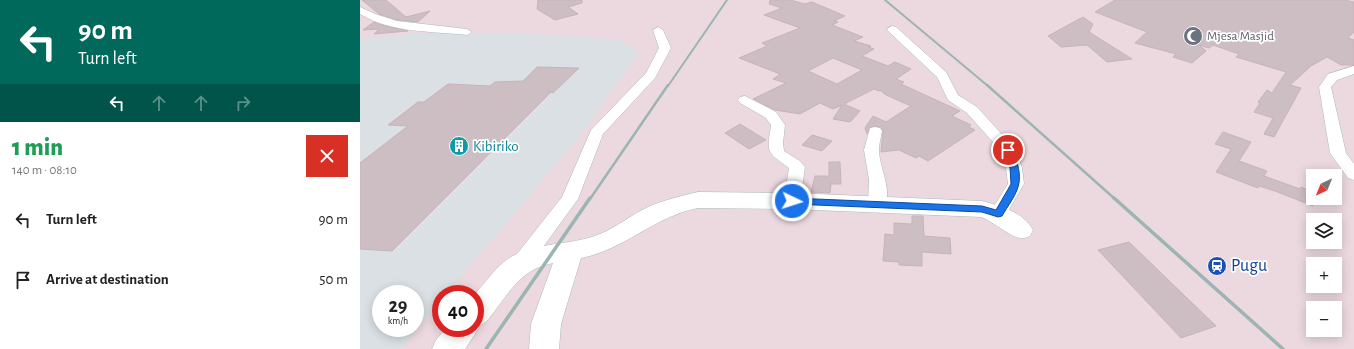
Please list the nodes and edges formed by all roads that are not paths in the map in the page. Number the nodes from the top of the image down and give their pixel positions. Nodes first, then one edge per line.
1 (360, 10) edge
2 (892, 29) dead end
3 (658, 30) dead end
4 (467, 32) dead end
5 (1354, 70) edge
6 (745, 100) dead end
7 (875, 131) dead end
8 (1354, 175) edge
9 (792, 201) junction
10 (877, 205) junction
11 (998, 214) junction
12 (1021, 230) dead end
13 (571, 250) junction
14 (520, 264) junction
15 (484, 304) edge
16 (457, 337) edge
17 (447, 349) edge
18 (544, 349) edge

1 - 4 street
2 - 11 street
3 - 14 street
5 - 8 street
6 - 9 street
7 - 10 street
9 - 10 street
9 - 13 street
10 - 11 street
11 - 12 street
13 - 14 street
13 - 18 street
14 - 15 street
16 - 17 street

